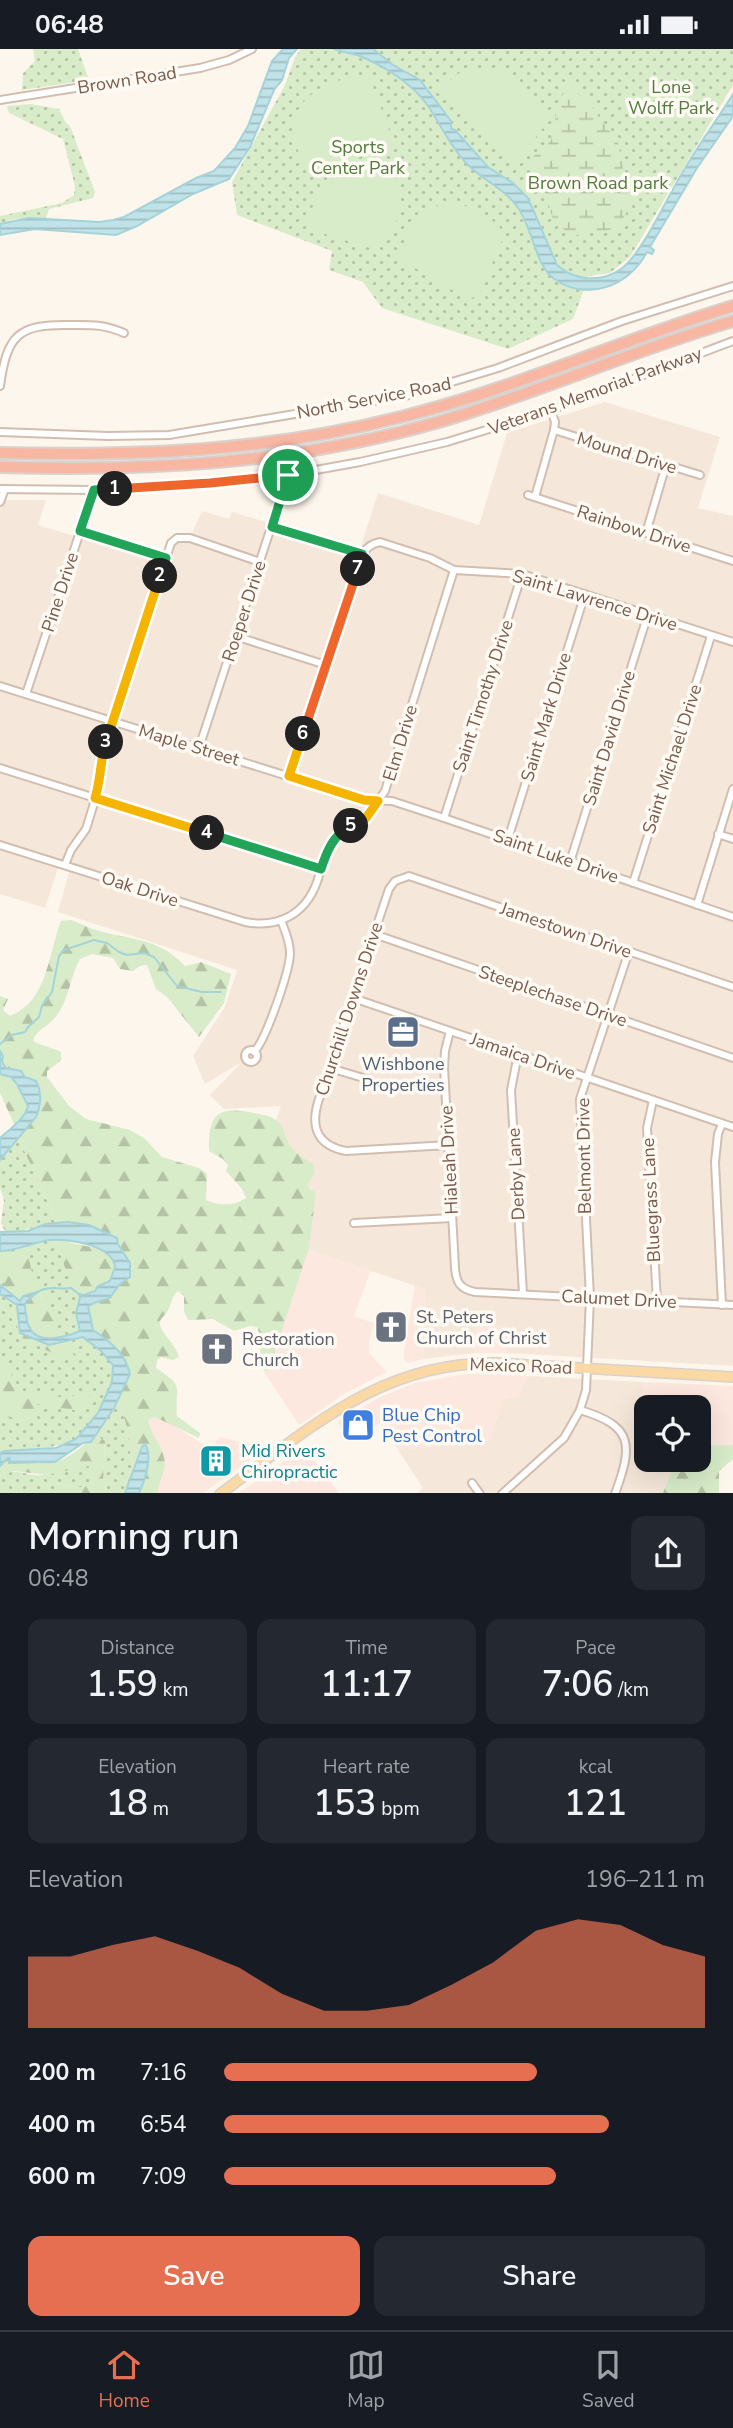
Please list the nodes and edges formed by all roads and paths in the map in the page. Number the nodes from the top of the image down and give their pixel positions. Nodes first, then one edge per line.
1 (252, 49) edge
2 (0, 100) edge
3 (733, 286) edge
4 (733, 306) edge
5 (733, 321) edge
6 (124, 333) dead end
7 (733, 341) edge
8 (0, 386) edge
9 (551, 410) junction
10 (554, 430) junction
11 (0, 432) edge
12 (0, 453) edge
13 (666, 465) junction
14 (0, 467) edge
15 (288, 475) junction
16 (700, 475) dead end
17 (2, 489) edge
18 (94, 490) junction
19 (0, 502) edge
20 (272, 527) junction
21 (80, 531) junction
22 (646, 533) junction
23 (362, 554) junction
24 (166, 558) junction
25 (733, 561) edge
26 (260, 562) junction
27 (454, 570) junction
28 (522, 574) junction
29 (585, 594) junction
30 (648, 614) junction
31 (235, 636) junction
32 (712, 636) junction
33 (733, 642) edge
34 (326, 665) junction
35 (0, 686) edge
36 (26, 694) junction
37 (112, 721) junction
38 (199, 748) junction
39 (0, 768) edge
40 (289, 776) junction
41 (733, 789) edge
42 (95, 798) junction
43 (378, 801) junction
44 (444, 818) junction
45 (718, 834) junction
46 (508, 839) junction
47 (733, 839) edge
48 (0, 845) edge
49 (570, 862) junction
50 (65, 865) junction
51 (321, 869) junction
52 (399, 878) joint
53 (633, 883) junction
54 (696, 905) junction
55 (733, 917) edge
56 (281, 920) junction
57 (374, 934) junction
58 (629, 951) junction
59 (733, 987) edge
60 (353, 998) junction
61 (607, 1015) junction
62 (450, 1031) junction
63 (254, 1052) dead end
64 (518, 1054) junction
65 (733, 1058) edge
66 (330, 1068) junction
67 (586, 1077) junction
68 (370, 1080) dead end
69 (653, 1100) junction
70 (722, 1124) junction
71 (733, 1128) edge
72 (449, 1145) junction
73 (452, 1218) junction
74 (354, 1223) dead end
75 (463, 1288) joint
76 (523, 1294) junction
77 (590, 1298) junction
78 (657, 1301) junction
79 (722, 1305) junction
80 (733, 1305) edge
81 (587, 1367) junction
82 (733, 1377) edge
83 (580, 1410) junction
84 (472, 1483) dead end
85 (220, 1493) edge
86 (480, 1493) edge
87 (502, 1493) edge
88 (615, 1493) edge

1 - 2 street, Brown Road
3 - 11 street, North Service Road
4 - 12 highway
5 - 14 highway
6 - 8 street
7 - 9 street, Veterans Memorial Parkway
9 - 10 street
9 - 15 street, Veterans Memorial Parkway
10 - 13 street, Mound Drive
10 - 22 street, Rainbow Drive
13 - 16 street, Mound Drive
13 - 22 street
15 - 18 street, Veterans Memorial Parkway
15 - 20 street, Roeper Drive
17 - 18 street, Veterans Memorial Parkway
17 - 19 street
18 - 21 street, Pine Drive
20 - 23 street
20 - 26 street, Roeper Drive
21 - 24 street
21 - 36 street, Pine Drive
22 - 25 street, Rainbow Drive
23 - 27 street
23 - 34 street
24 - 26 street
24 - 37 street
26 - 31 street, Roeper Drive
27 - 28 street, Saint Lawrence Drive
27 - 43 street, Elm Drive
28 - 29 street, Saint Lawrence Drive
28 - 44 street, Saint Timothy Drive
29 - 30 street, Saint Lawrence Drive
29 - 46 street, Saint Mark Drive
30 - 32 street, Saint Lawrence Drive
30 - 49 street, Saint David Drive
31 - 34 street
31 - 38 street, Roeper Drive
32 - 33 street, Saint Lawrence Drive
32 - 53 street, Saint Michael Drive
34 - 40 street
35 - 36 street, Maple Street
36 - 37 street, Maple Street
37 - 38 street, Maple Street
37 - 42 street
38 - 40 street, Maple Street
39 - 42 street
40 - 43 street, Maple Street
41 - 45 street
42 - 50 street
42 - 51 street
43 - 44 street, Saint Luke Drive
43 - 51 street, Elm Drive
44 - 46 street, Saint Luke Drive
45 - 47 street
45 - 54 street
46 - 49 street, Saint Luke Drive
48 - 50 street, Oak Drive
49 - 53 street, Saint Luke Drive
50 - 56 street, Oak Drive
51 - 56 street, Elm Drive
52 - 57 street, Churchill Downs Drive
52 - 58 street, Jamestown Drive
53 - 54 street, Saint Luke Drive
54 - 55 street, Saint Luke Drive
56 - 63 street
57 - 60 street, Churchill Downs Drive
57 - 61 street, Steeplechase Drive
58 - 59 street, Jamestown Drive
58 - 61 street, Belmont Drive
60 - 62 street, Jamaica Drive
60 - 66 street, Churchill Downs Drive
61 - 65 street, Steeplechase Drive
61 - 67 street, Belmont Drive
62 - 64 street, Jamaica Drive
62 - 72 street, Hialeah Drive
64 - 67 street, Jamaica Drive
64 - 76 street, Derby Lane
66 - 68 street
66 - 72 street, Churchill Downs Drive
67 - 69 street, Jamaica Drive
67 - 77 street, Belmont Drive
69 - 70 street, Jamaica Drive
69 - 78 street, Bluegrass Lane
70 - 71 street, Jamaica Drive
70 - 79 street
72 - 73 street, Hialeah Drive
73 - 74 street
73 - 75 street, Hialeah Drive
75 - 76 street, Calumet Drive
76 - 77 street, Calumet Drive
77 - 78 street, Calumet Drive
77 - 81 street, Belmont Drive
78 - 79 street, Calumet Drive
79 - 80 street, Calumet Drive
81 - 82 main road, Mexico Road
81 - 83 street, Belmont Drive
81 - 85 main road, Mexico Road
83 - 87 street
83 - 88 street
84 - 86 street

